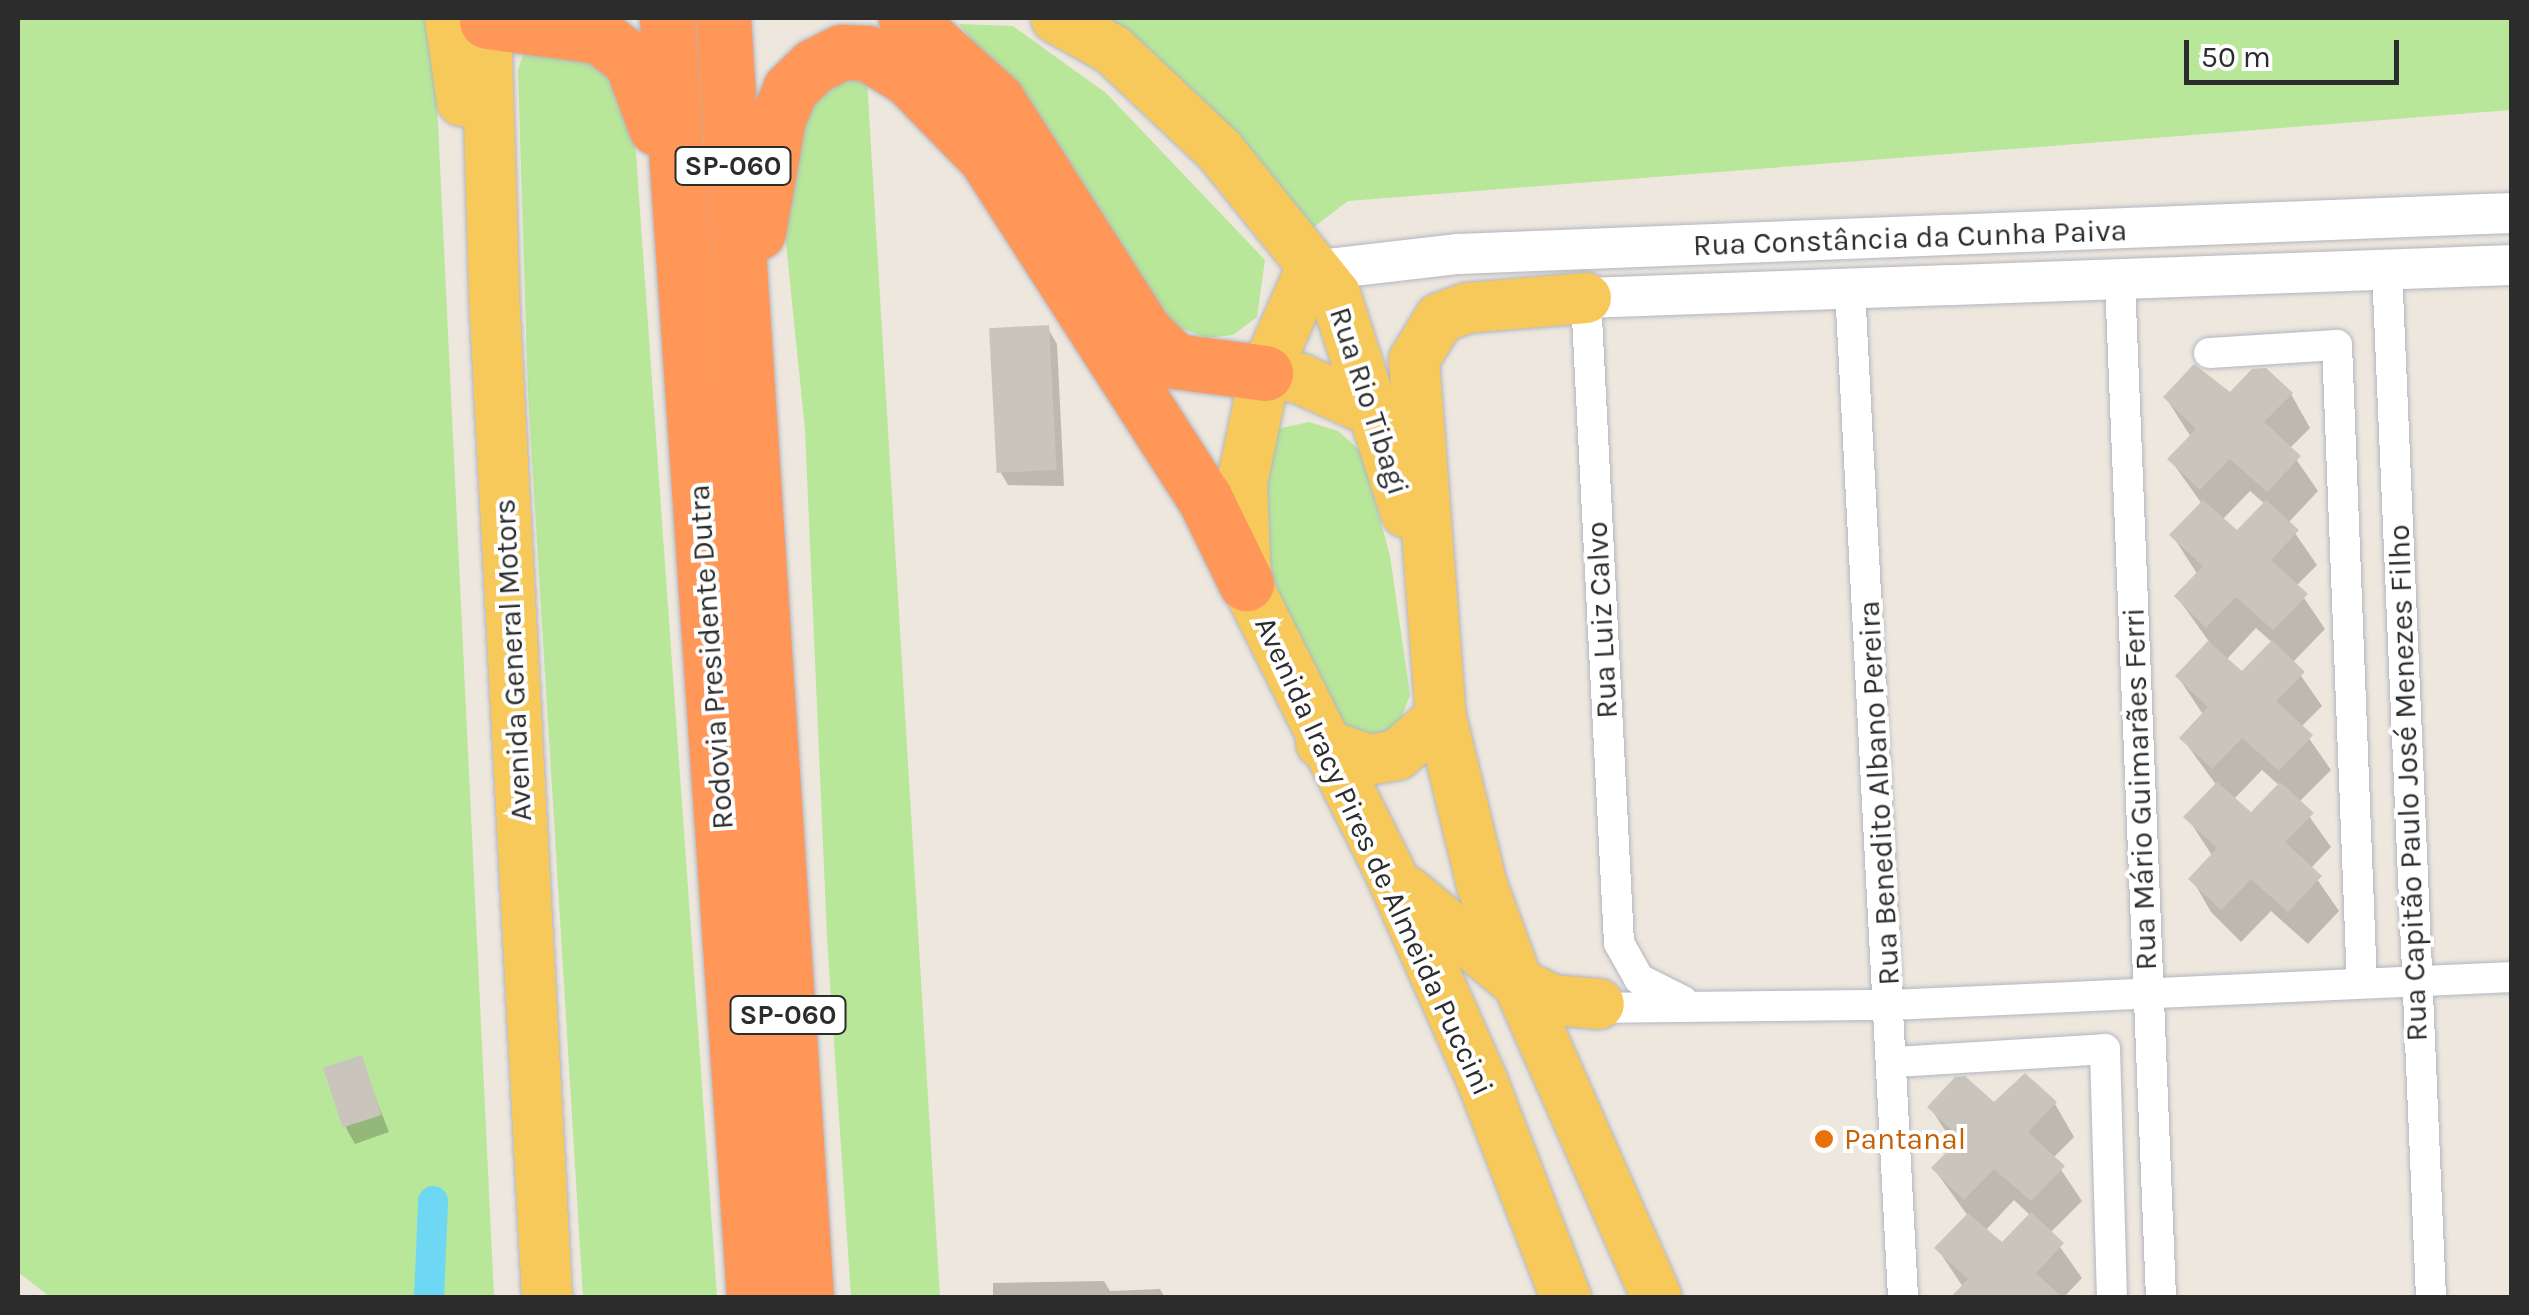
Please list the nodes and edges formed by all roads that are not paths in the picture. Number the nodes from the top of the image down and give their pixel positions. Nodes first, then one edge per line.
1 (476, 18) edge
2 (667, 18) edge
3 (723, 18) edge
4 (906, 18) edge
5 (1056, 18) edge
6 (2512, 213) edge
7 (676, 226) junction
8 (2512, 265) edge
9 (2387, 269) junction
10 (1310, 271) junction
11 (2120, 281) junction
12 (1850, 290) junction
13 (1586, 298) junction
14 (743, 314) junction
15 (2209, 353) dead end
16 (1264, 374) junction
17 (1376, 413) junction
18 (1246, 584) junction
19 (1436, 655) junction
20 (1440, 718) junction
21 (1321, 743) junction
22 (1388, 868) junction
23 (2512, 977) edge
24 (2416, 982) junction
25 (1518, 984) junction
26 (2362, 984) junction
27 (2148, 994) junction
28 (1599, 1004) joint
29 (1891, 1005) junction
30 (1694, 1007) junction
31 (1894, 1062) junction
32 (1482, 1080) junction
33 (547, 1298) edge
34 (754, 1298) edge
35 (806, 1298) edge
36 (1566, 1298) edge
37 (1657, 1298) edge
38 (1903, 1298) edge
39 (2112, 1298) edge
40 (2161, 1298) edge
41 (2431, 1298) edge

1 - 7 highway
1 - 33 main road, Avenida General Motors
2 - 7 highway, Rodovia Presidente Dutra / SP-060
3 - 14 highway, Rodovia Presidente Dutra / SP-060
4 - 16 highway
5 - 10 main road, Rua Rio Tibagi
6 - 10 street, Rua Constância da Cunha Paiva
7 - 34 highway, Rodovia Presidente Dutra / SP-060
8 - 9 street, Rua Constância da Cunha Paiva
9 - 11 street, Rua Constância da Cunha Paiva
9 - 24 street, Rua Capitão Paulo José Menezes Filho
10 - 16 main road
10 - 17 main road, Rua Rio Tibagi
11 - 12 street, Rua Constância da Cunha Paiva
11 - 27 street, Rua Mário Guimarães Ferri
12 - 13 street, Rua Constância da Cunha Paiva
12 - 29 street, Rua Benedito Albano Pereira
13 - 19 main road
13 - 30 street, Rua Luiz Calvo
14 - 18 highway
14 - 35 highway, Rodovia Presidente Dutra / SP-060
15 - 26 street
16 - 17 main road
16 - 18 main road
17 - 19 main road, Rua Rio Tibagi
18 - 21 main road, Avenida Iracy Pires de Almeida Puccini
19 - 20 main road
20 - 21 main road
20 - 25 main road
21 - 22 main road, Avenida Iracy Pires de Almeida Puccini
22 - 25 main road
22 - 32 main road, Avenida Iracy Pires de Almeida Puccini
23 - 24 street
24 - 26 street
24 - 41 street, Rua Capitão Paulo José Menezes Filho
25 - 28 main road
25 - 32 main road
25 - 37 main road
26 - 27 street
27 - 29 street
27 - 40 street, Rua Mário Guimarães Ferri
28 - 30 street
29 - 30 street
29 - 31 street, Rua Benedito Albano Pereira
31 - 38 street, Rua Benedito Albano Pereira
31 - 39 street
32 - 36 main road, Avenida Iracy Pires de Almeida Puccini

